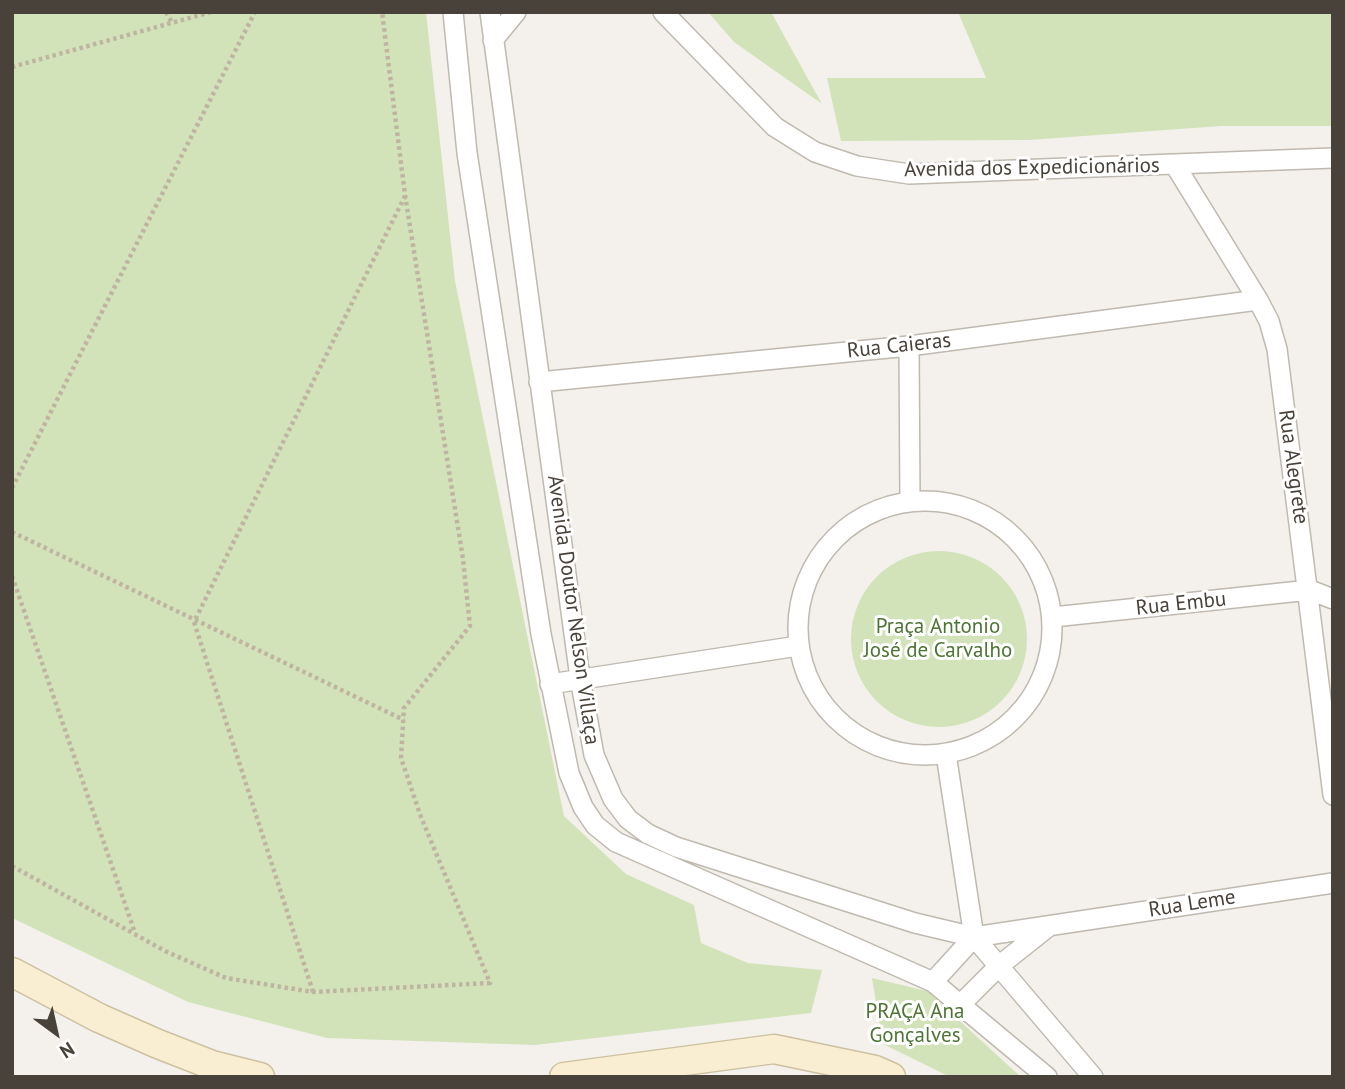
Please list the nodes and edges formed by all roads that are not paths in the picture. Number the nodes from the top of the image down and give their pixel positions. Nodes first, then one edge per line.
1 (453, 12) edge
2 (490, 12) edge
3 (516, 12) edge
4 (663, 12) edge
5 (494, 40) junction
6 (1333, 158) edge
7 (1175, 165) junction
8 (1258, 300) junction
9 (909, 346) junction
10 (539, 382) junction
11 (911, 501) junction
12 (1310, 590) junction
13 (1333, 599) edge
14 (1053, 617) junction
15 (798, 646) junction
16 (580, 678) junction
17 (550, 684) junction
18 (946, 754) junction
19 (1333, 795) edge
20 (1333, 883) edge
21 (1052, 925) junction
22 (974, 937) junction
23 (1000, 965) junction
24 (12, 972) edge
25 (933, 982) junction
26 (962, 1003) junction
27 (672, 1069) edge
28 (260, 1077) edge
29 (564, 1077) edge
30 (891, 1077) edge
31 (1046, 1077) edge
32 (1093, 1077) edge

1 - 17 street, Avenida Doutor Nelson Villaça
2 - 5 street, Avenida Doutor Nelson Villaça
3 - 5 street
4 - 7 street, Avenida dos Expedicionários
5 - 10 street, Avenida Doutor Nelson Villaça
6 - 7 street, Avenida dos Expedicionários
7 - 8 street, Rua Alegrete
8 - 9 street, Rua Caieras
8 - 12 street, Rua Alegrete
9 - 10 street, Rua Caieras
9 - 11 street
10 - 16 street, Avenida Doutor Nelson Villaça
11 - 14 street
11 - 15 street
12 - 13 street
12 - 14 street, Rua Embu
12 - 19 street, Rua Alegrete
14 - 18 street
15 - 16 street
15 - 18 street
16 - 17 street
16 - 22 street, Avenida Doutor Nelson Villaça
17 - 25 street, Avenida Doutor Nelson Villaça
18 - 22 street
20 - 21 street, Rua Leme
21 - 22 street, Rua Leme
21 - 23 street, Rua Leme
22 - 23 street
22 - 25 street
23 - 26 street, Rua Leme
23 - 32 street
24 - 28 street
25 - 26 street, Avenida Doutor Nelson Villaça
26 - 31 street, Avenida Doutor Nelson Villaça
27 - 29 street
27 - 30 street

